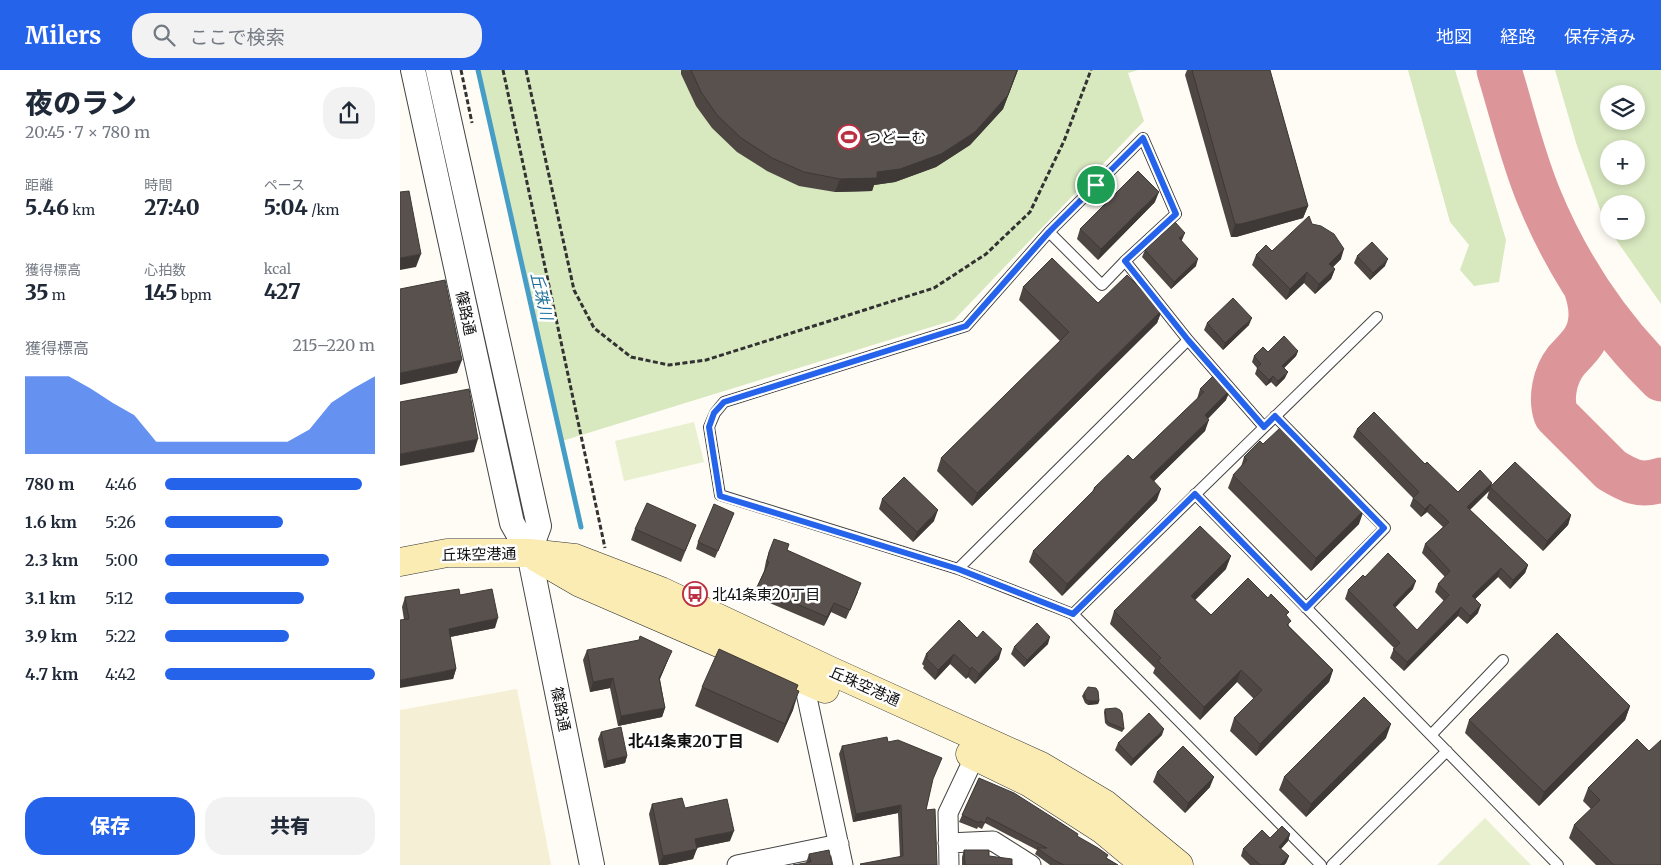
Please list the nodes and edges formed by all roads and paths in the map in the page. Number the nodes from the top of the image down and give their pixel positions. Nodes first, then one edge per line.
1 (413, 70) edge
2 (438, 70) edge
3 (503, 70) edge
4 (526, 70) edge
5 (1091, 70) edge
6 (1049, 232) junction
7 (1125, 261) junction
8 (1377, 317) dead end
9 (1188, 340) junction
10 (1275, 416) junction
11 (1264, 427) junction
12 (1195, 494) junction
13 (606, 548) dead end
14 (529, 553) junction
15 (400, 562) edge
16 (958, 569) junction
17 (1306, 608) junction
18 (1073, 614) junction
19 (1503, 660) dead end
20 (808, 671) junction
21 (1431, 735) junction
22 (1447, 751) junction
23 (975, 756) junction
24 (948, 843) junction
25 (839, 844) junction
26 (592, 865) edge
27 (737, 865) edge
28 (842, 865) edge
29 (949, 865) edge
30 (1031, 865) edge
31 (1145, 865) edge
32 (1179, 865) edge
33 (1320, 865) edge
34 (1332, 865) edge
35 (1558, 865) edge

1 - 14 street, 篠路通
2 - 14 street, 篠路通
3 - 13 path
4 - 5 path
6 - 7 lane
6 - 7 lane
6 - 16 lane
7 - 9 lane
8 - 10 lane
9 - 11 lane
9 - 16 lane
10 - 11 lane
10 - 17 lane
11 - 12 lane
12 - 17 lane
12 - 18 lane
14 - 15 main road, 丘珠空港通
14 - 20 main road, 丘珠空港通
14 - 26 street, 篠路通
16 - 18 lane
17 - 21 lane
18 - 33 lane
19 - 21 lane
20 - 23 main road, 丘珠空港通
20 - 25 street
20 - 32 main road, 丘珠空港通
21 - 22 lane
22 - 34 lane
22 - 35 lane
23 - 24 street
23 - 31 main road, 丘珠空港通
24 - 29 street
24 - 30 street
25 - 27 street
25 - 28 street

